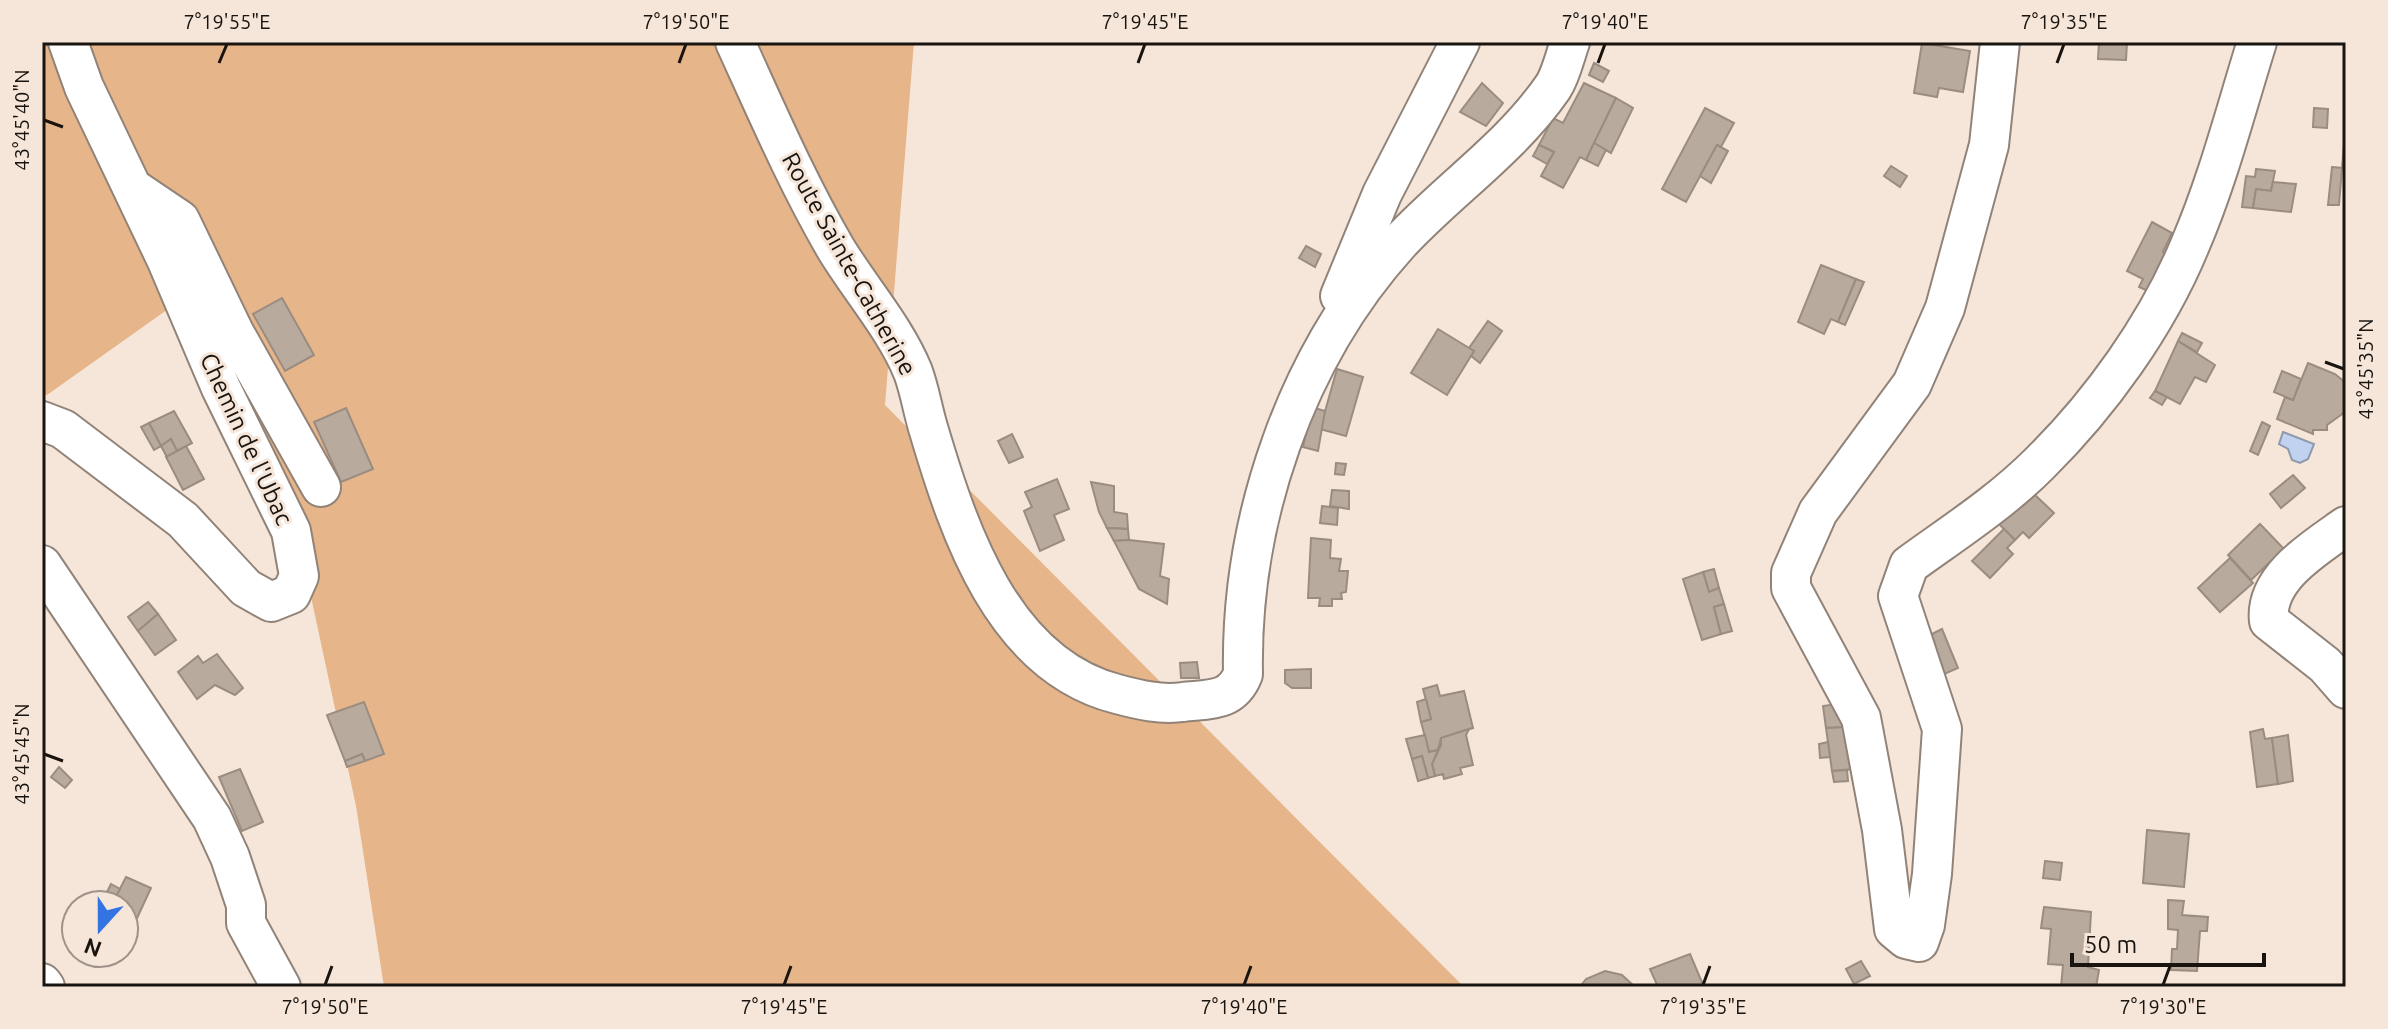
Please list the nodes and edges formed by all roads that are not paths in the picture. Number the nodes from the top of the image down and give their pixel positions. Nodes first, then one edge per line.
1 (68, 42) edge
2 (735, 42) edge
3 (1460, 42) edge
4 (1570, 42) edge
5 (2000, 42) edge
6 (2257, 42) edge
7 (132, 188) junction
8 (1350, 306) junction
9 (42, 421) edge
10 (321, 487) dead end
11 (2346, 526) edge
12 (42, 565) edge
13 (2346, 689) edge
14 (281, 987) edge

1 - 7 street, Chemin de l'Ubac
2 - 8 street, Route Sainte-Catherine
3 - 8 street
4 - 8 street, Route Sainte-Catherine
5 - 6 street
7 - 9 street, Chemin de l'Ubac
7 - 10 street
11 - 13 street
12 - 14 street

